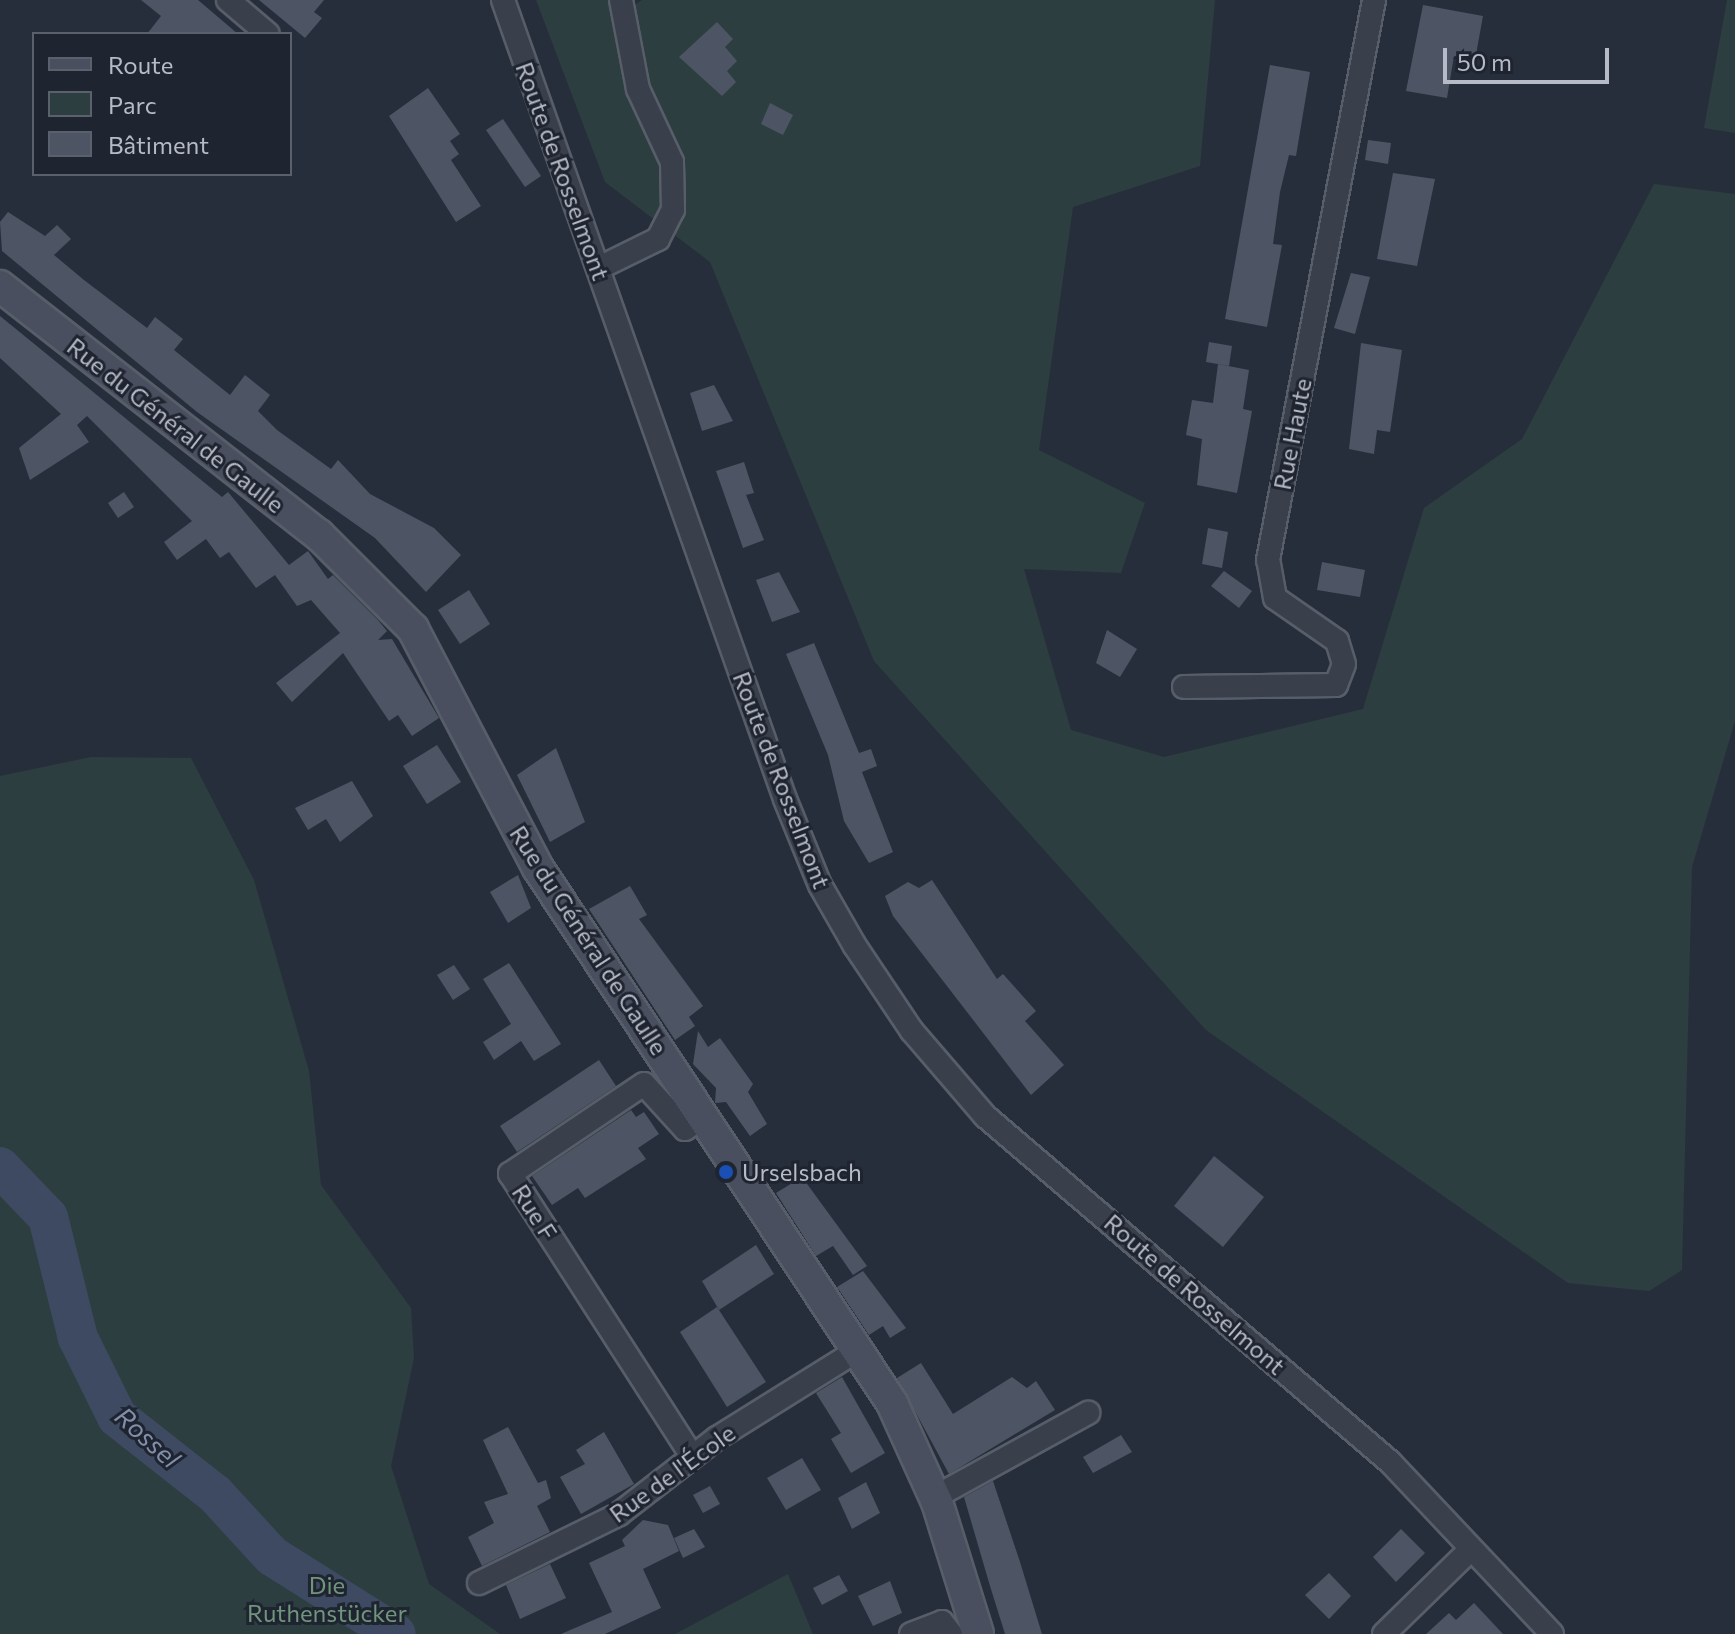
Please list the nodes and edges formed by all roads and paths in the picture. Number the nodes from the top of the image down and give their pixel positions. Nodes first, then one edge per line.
1 (228, 0) edge
2 (503, 0) edge
3 (621, 0) edge
4 (1374, 0) edge
5 (266, 32) edge
6 (599, 268) junction
7 (0, 286) edge
8 (1184, 687) dead end
9 (704, 1116) junction
10 (858, 1350) junction
11 (1088, 1413) dead end
12 (692, 1456) junction
13 (935, 1497) junction
14 (1470, 1550) junction
15 (479, 1583) dead end
16 (911, 1634) edge
17 (951, 1634) edge
18 (978, 1634) edge
19 (1384, 1634) edge
20 (1552, 1634) edge

1 - 5 street
2 - 6 street, Route de Rosselmont
3 - 6 street
4 - 8 street, Rue Haute
6 - 14 street, Route de Rosselmont
7 - 9 main road, Rue du Général de Gaulle
9 - 10 main road, Rue du Général de Gaulle
9 - 12 street, Rue F
10 - 12 street, Rue de l'École
10 - 13 main road, Rue du Général de Gaulle
11 - 13 street
12 - 15 street, Rue de l'École
13 - 18 main road, Rue du Général de Gaulle
14 - 19 street
14 - 20 street, Route de Rosselmont
16 - 17 street

